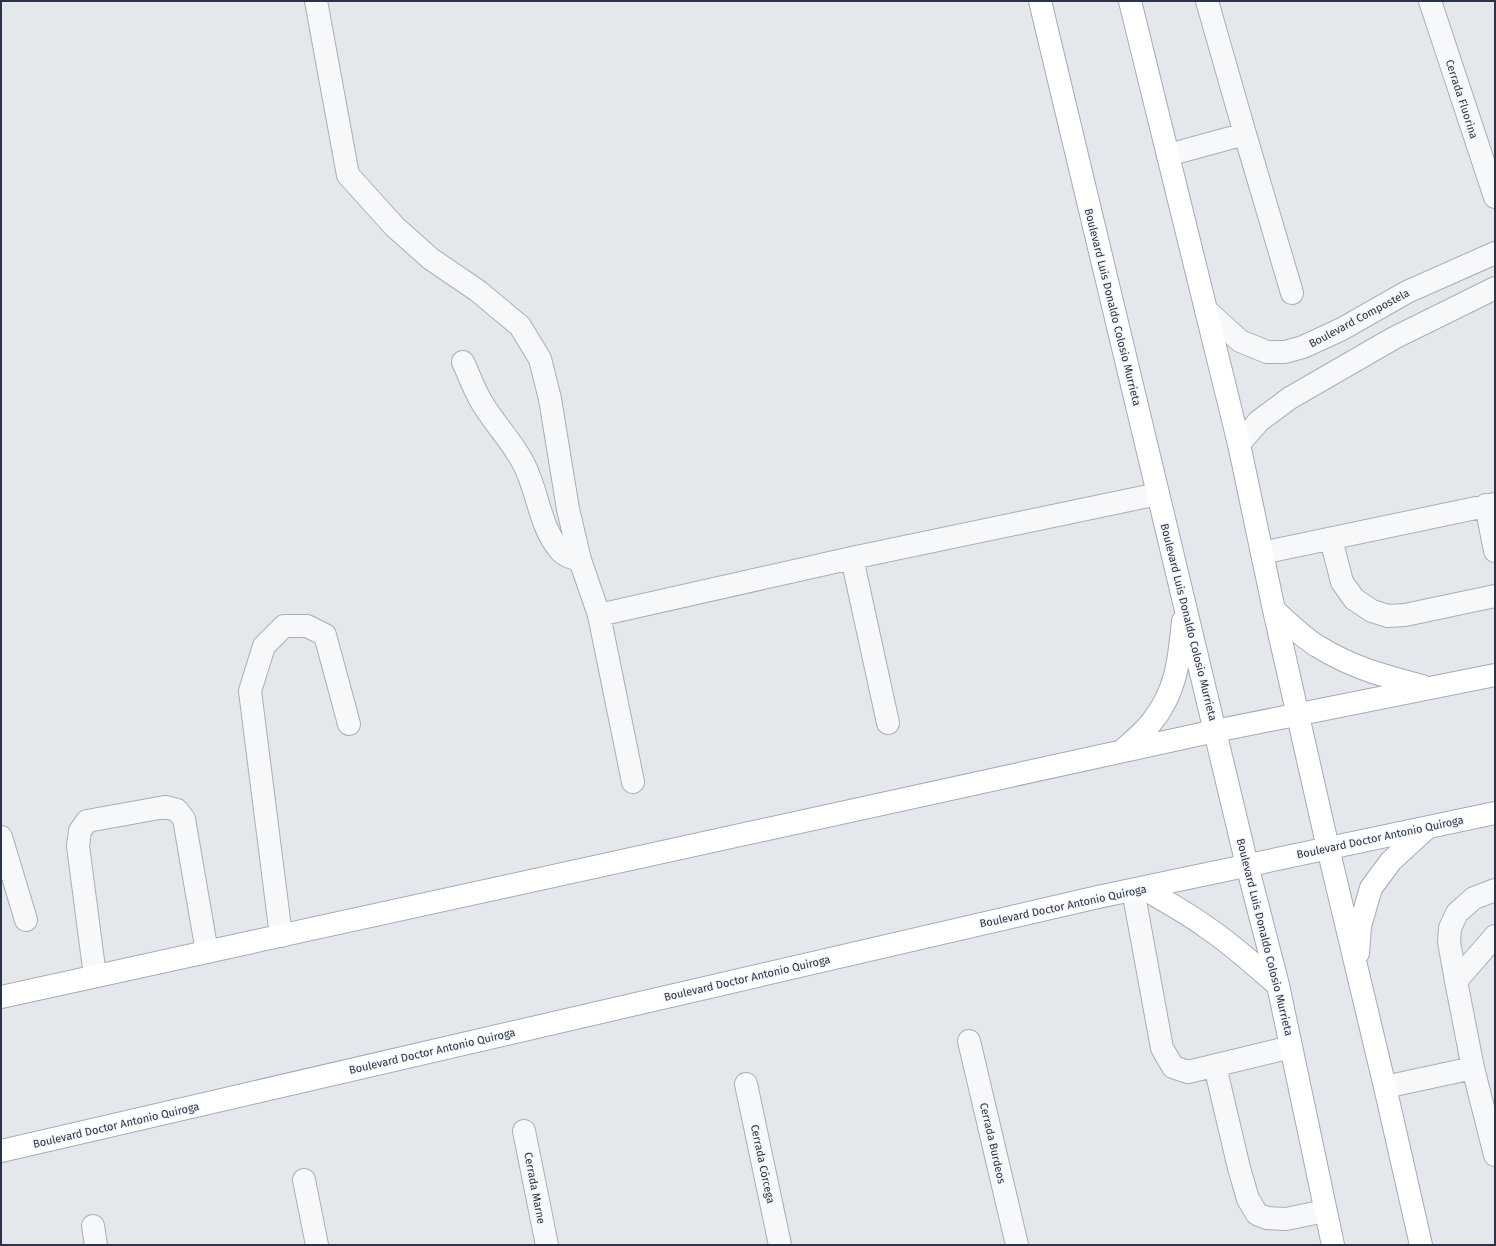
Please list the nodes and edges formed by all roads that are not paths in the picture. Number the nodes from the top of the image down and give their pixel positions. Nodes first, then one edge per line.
1 (316, 1) edge
2 (1040, 1) edge
3 (1130, 1) edge
4 (1207, 1) edge
5 (1430, 1) edge
6 (1245, 134) junction
7 (1168, 155) junction
8 (1495, 197) edge
9 (1495, 252) edge
10 (1495, 288) edge
11 (1292, 293) dead end
12 (1381, 308) junction
13 (1206, 310) junction
14 (1394, 338) junction
15 (463, 362) dead end
16 (1239, 444) junction
17 (1158, 494) junction
18 (1490, 504) edge
19 (1331, 539) junction
20 (1495, 551) edge
21 (1262, 553) junction
22 (852, 558) junction
23 (580, 560) junction
24 (1495, 596) edge
25 (1185, 606) junction
26 (1274, 610) junction
27 (599, 615) junction
28 (1495, 675) edge
29 (1429, 688) junction
30 (1297, 713) junction
31 (888, 723) dead end
32 (349, 724) dead end
33 (1215, 731) junction
34 (1122, 751) junction
35 (633, 782) dead end
36 (1495, 813) edge
37 (1427, 828) junction
38 (2, 843) edge
39 (1328, 848) junction
40 (1247, 865) junction
41 (1138, 889) junction
42 (1495, 890) edge
43 (26, 920) dead end
44 (281, 936) junction
45 (1495, 936) edge
46 (207, 952) junction
47 (1357, 972) junction
48 (95, 976) junction
49 (1456, 981) junction
50 (1278, 985) junction
51 (1, 997) edge
52 (969, 1041) dead end
53 (1291, 1047) junction
54 (1215, 1066) junction
55 (1473, 1068) junction
56 (746, 1084) dead end
57 (1385, 1087) junction
58 (524, 1131) dead end
59 (1, 1151) edge
60 (1495, 1155) edge
61 (304, 1180) dead end
62 (1325, 1212) junction
63 (317, 1245) edge
64 (547, 1245) edge
65 (780, 1245) edge
66 (1017, 1245) edge
67 (1333, 1245) edge
68 (1421, 1245) edge

1 - 23 street
2 - 17 main road, Boulevard Luis Donaldo Colosio Murrieta
3 - 7 main road
4 - 6 street
5 - 8 street, Cerrada Fluorina
6 - 7 street
6 - 11 street
7 - 13 main road
9 - 12 street, Boulevard Compostela
10 - 14 street
12 - 13 street, Boulevard Compostela
12 - 14 street
13 - 16 main road
14 - 16 street
15 - 23 street
16 - 21 main road
17 - 22 street
17 - 25 main road, Boulevard Luis Donaldo Colosio Murrieta
18 - 19 street
18 - 20 street
19 - 21 street
19 - 24 street
21 - 26 main road
22 - 27 street
22 - 31 street
23 - 27 street
25 - 33 main road, Boulevard Luis Donaldo Colosio Murrieta
25 - 34 main road
26 - 29 main road
26 - 30 main road
27 - 35 street
28 - 29 main road
29 - 30 main road
30 - 33 main road
30 - 39 main road
32 - 44 street
33 - 34 main road
33 - 40 main road, Boulevard Luis Donaldo Colosio Murrieta
34 - 44 main road
36 - 37 main road, Boulevard Doctor Antonio Quiroga
37 - 39 main road, Boulevard Doctor Antonio Quiroga
37 - 47 main road
38 - 43 street
39 - 40 main road, Boulevard Doctor Antonio Quiroga
39 - 47 main road
40 - 41 main road, Boulevard Doctor Antonio Quiroga
40 - 50 main road, Boulevard Luis Donaldo Colosio Murrieta
41 - 50 main road
41 - 54 street
41 - 59 main road, Boulevard Doctor Antonio Quiroga
42 - 49 street
44 - 46 main road
45 - 49 street
46 - 48 main road
46 - 48 street
47 - 57 main road
48 - 51 main road
49 - 55 street
50 - 53 main road, Boulevard Luis Donaldo Colosio Murrieta
52 - 66 street, Cerrada Burdeos
53 - 54 street
53 - 62 main road, Boulevard Luis Donaldo Colosio Murrieta
54 - 62 street
55 - 57 street
55 - 60 street
56 - 65 street, Cerrada Córcega
57 - 68 main road
58 - 64 street, Cerrada Marne
61 - 63 street
62 - 67 main road, Boulevard Luis Donaldo Colosio Murrieta

